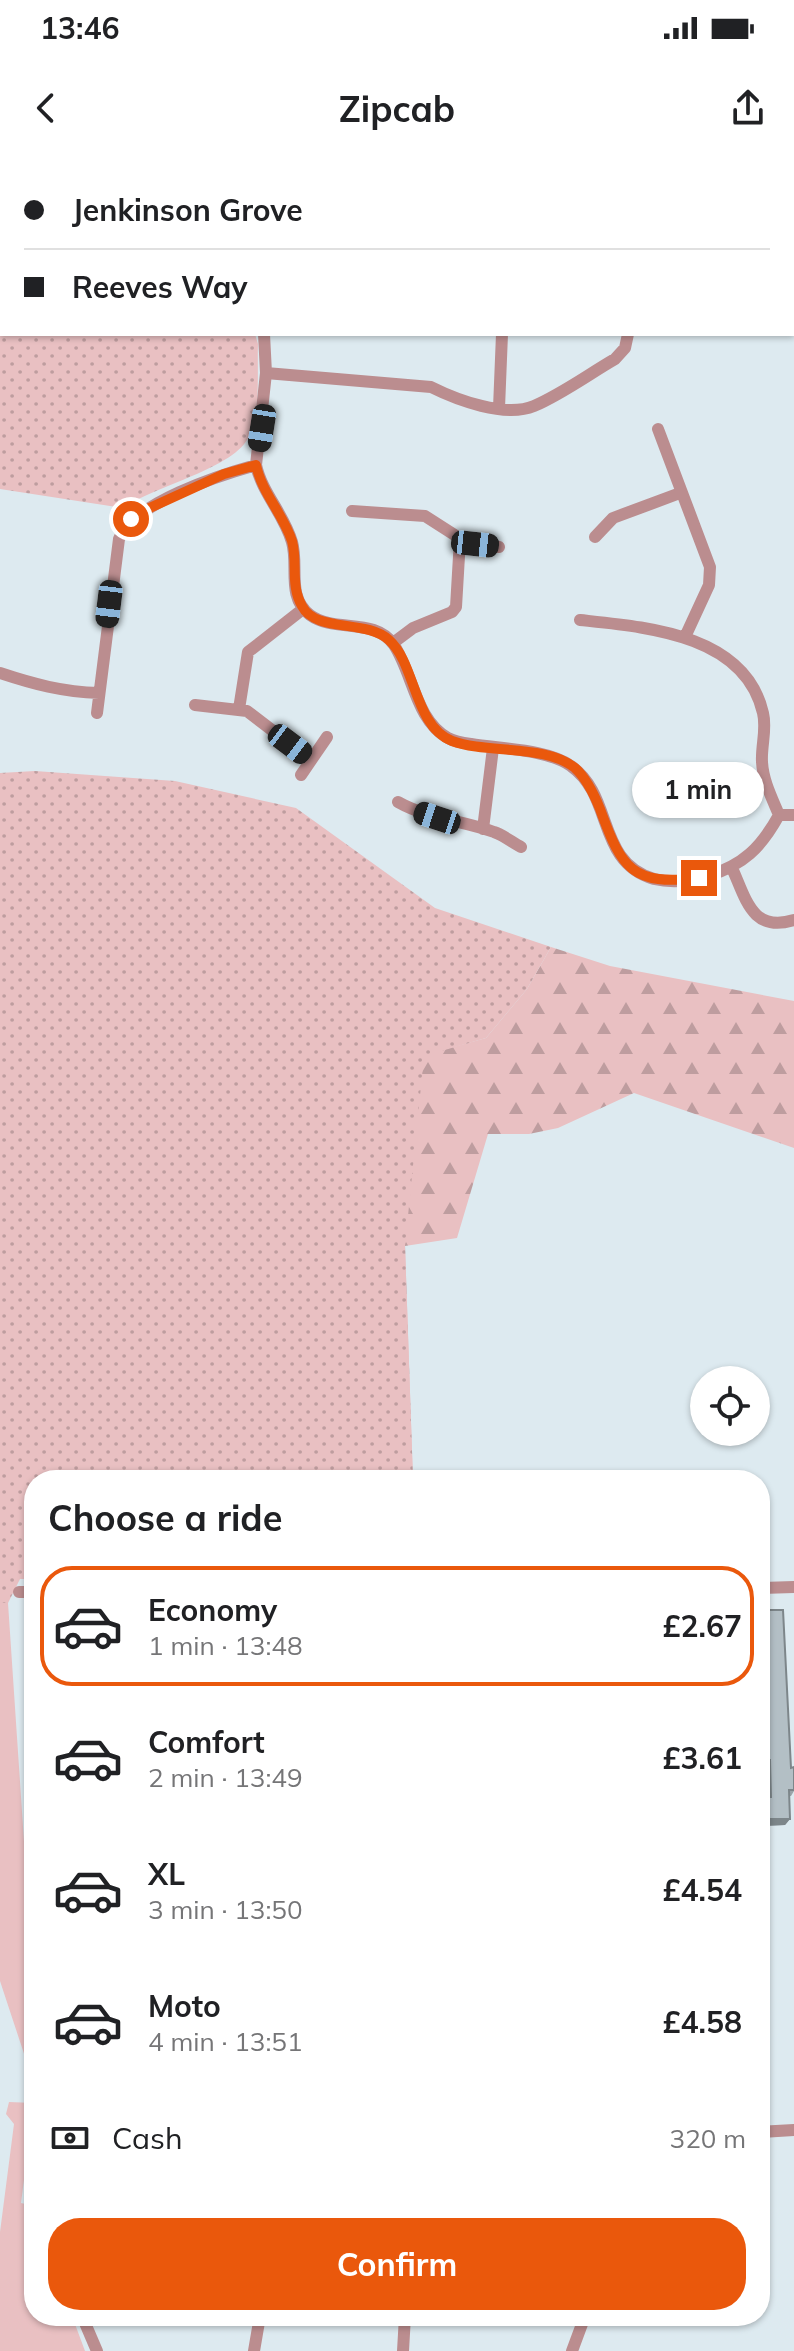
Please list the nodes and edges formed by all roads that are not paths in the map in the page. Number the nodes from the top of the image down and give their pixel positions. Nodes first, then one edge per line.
1 (264, 336) edge
2 (502, 336) edge
3 (628, 336) edge
4 (266, 373) junction
5 (499, 408) junction
6 (658, 429) dead end
7 (256, 465) junction
8 (680, 493) junction
9 (352, 511) dead end
10 (595, 537) dead end
11 (460, 539) junction
12 (499, 547) dead end
13 (303, 609) junction
14 (580, 620) dead end
15 (685, 637) junction
16 (393, 643) junction
17 (0, 673) edge
18 (99, 693) junction
19 (195, 705) dead end
20 (239, 709) junction
21 (97, 713) dead end
22 (327, 737) dead end
23 (493, 748) junction
24 (311, 760) junction
25 (301, 775) dead end
26 (398, 802) dead end
27 (779, 815) junction
28 (794, 815) edge
29 (483, 829) junction
30 (521, 847) dead end
31 (732, 868) junction
32 (794, 920) edge
33 (794, 1587) edge
34 (770, 1588) edge
35 (19, 1592) dead end
36 (24, 1592) edge
37 (794, 2130) edge
38 (770, 2131) edge
39 (86, 2326) edge
40 (258, 2326) edge
41 (404, 2326) edge
42 (581, 2326) edge
43 (97, 2351) edge
44 (254, 2351) edge
45 (403, 2351) edge
46 (572, 2351) edge

1 - 4 street
2 - 5 street
3 - 5 street
4 - 5 street
4 - 7 street
6 - 8 street
7 - 13 street
7 - 18 street
8 - 10 street
8 - 15 street
9 - 11 street
11 - 12 street
11 - 16 street
13 - 16 street
13 - 20 street
14 - 15 street
15 - 27 street
16 - 23 street
17 - 18 street
18 - 21 street
19 - 20 street
20 - 24 street
22 - 24 street
23 - 29 street
23 - 31 street
24 - 25 street
26 - 29 street
27 - 28 street
27 - 31 street
29 - 30 street
31 - 32 street
33 - 34 street
35 - 36 street
37 - 38 street
39 - 43 street
40 - 44 street
41 - 45 street
42 - 46 street

